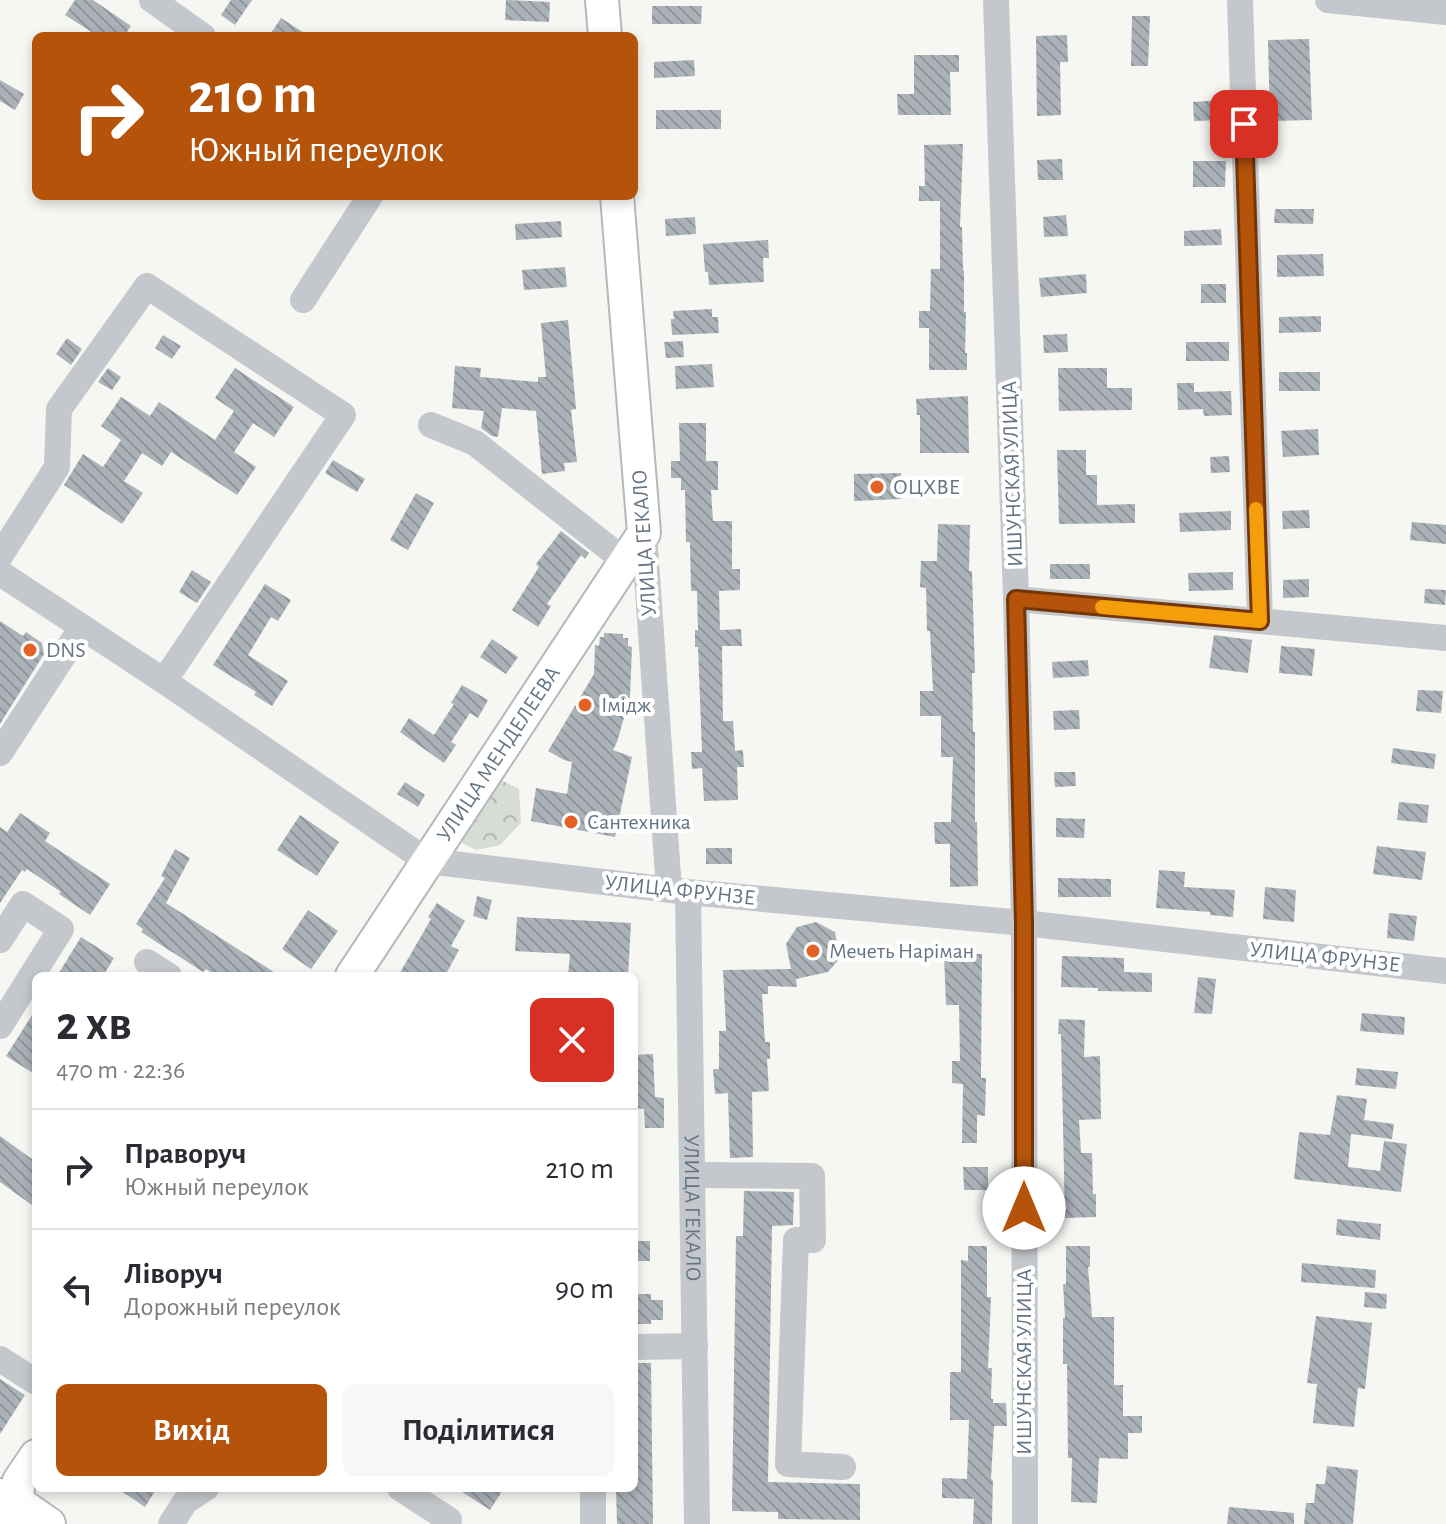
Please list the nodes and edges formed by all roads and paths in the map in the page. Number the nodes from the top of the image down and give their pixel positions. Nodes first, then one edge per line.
1 (152, 0) edge
2 (602, 0) edge
3 (996, 0) edge
4 (1240, 0) edge
5 (1328, 0) edge
6 (1446, 12) edge
7 (197, 32) edge
8 (605, 32) edge
9 (367, 200) edge
10 (617, 200) edge
11 (303, 300) dead end
12 (431, 425) dead end
13 (644, 533) junction
14 (0, 556) edge
15 (625, 561) junction
16 (0, 573) edge
17 (1016, 599) junction
18 (1260, 621) junction
19 (82, 627) junction
20 (1446, 638) edge
21 (164, 681) junction
22 (0, 753) edge
23 (427, 861) junction
24 (679, 891) junction
25 (1024, 923) junction
26 (0, 940) edge
27 (1446, 971) edge
28 (34, 972) edge
29 (355, 972) edge
30 (32, 975) edge
31 (0, 1026) edge
32 (692, 1175) junction
33 (695, 1346) junction
34 (638, 1347) edge
35 (0, 1359) edge
36 (32, 1379) edge
37 (32, 1462) edge
38 (843, 1467) dead end
39 (406, 1492) edge
40 (593, 1492) edge
41 (6, 1506) edge
42 (49, 1524) edge
43 (446, 1524) edge
44 (593, 1524) edge
45 (697, 1524) edge
46 (1025, 1524) edge

1 - 7 street
2 - 8 main road
3 - 17 street, ИШУНСКАЯ УЛИЦА
4 - 18 street
5 - 6 street
9 - 11 street
10 - 13 main road, УЛИЦА ГЕКАЛО
12 - 15 street
13 - 15 main road, УЛИЦА МЕНДЕЛЕЕВА
13 - 24 street, УЛИЦА ГЕКАЛО
14 - 21 street
15 - 23 main road, УЛИЦА МЕНДЕЛЕЕВА
16 - 19 street, УЛИЦА ФРУНЗЕ
17 - 18 street
17 - 25 street, ИШУНСКАЯ УЛИЦА
18 - 20 street
19 - 21 street, УЛИЦА ФРУНЗЕ
19 - 22 street
21 - 23 street, УЛИЦА ФРУНЗЕ
23 - 24 street, УЛИЦА ФРУНЗЕ
23 - 29 main road, УЛИЦА МЕНДЕЛЕЕВА
24 - 25 street, УЛИЦА ФРУНЗЕ
24 - 32 street, УЛИЦА ГЕКАЛО
25 - 27 street, УЛИЦА ФРУНЗЕ
25 - 46 street, ИШУНСКАЯ УЛИЦА
26 - 28 street
30 - 31 street
32 - 33 street, УЛИЦА ГЕКАЛО
32 - 38 street
33 - 34 street
33 - 45 street, УЛИЦА ГЕКАЛО
35 - 36 street
37 - 41 main road
39 - 43 street
40 - 44 street
41 - 42 main road

